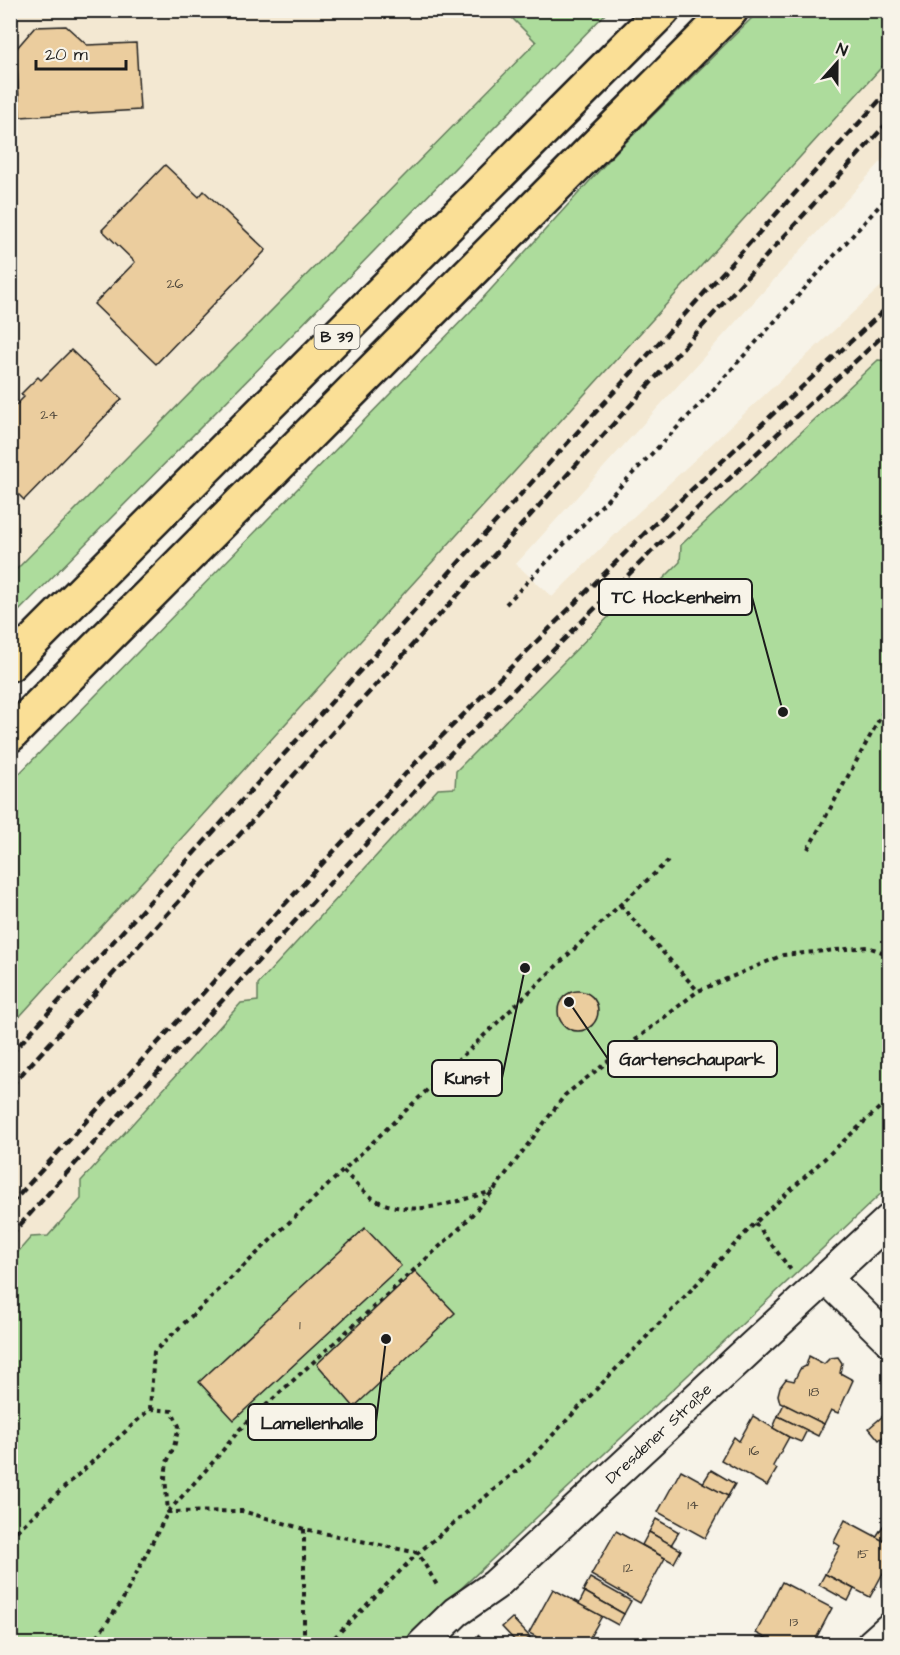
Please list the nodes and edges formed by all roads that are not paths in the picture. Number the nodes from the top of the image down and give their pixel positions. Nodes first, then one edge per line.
1 (663, 10) edge
2 (731, 10) edge
3 (10, 664) edge
4 (10, 735) edge
5 (890, 1219) edge
6 (819, 1284) junction
7 (890, 1341) edge
8 (890, 1629) edge
9 (423, 1644) edge
10 (872, 1644) edge

1 - 3 highway, B 39
2 - 4 highway
5 - 6 street, Dresdener Straße
6 - 7 street
6 - 9 street, Dresdener Straße
8 - 10 street

